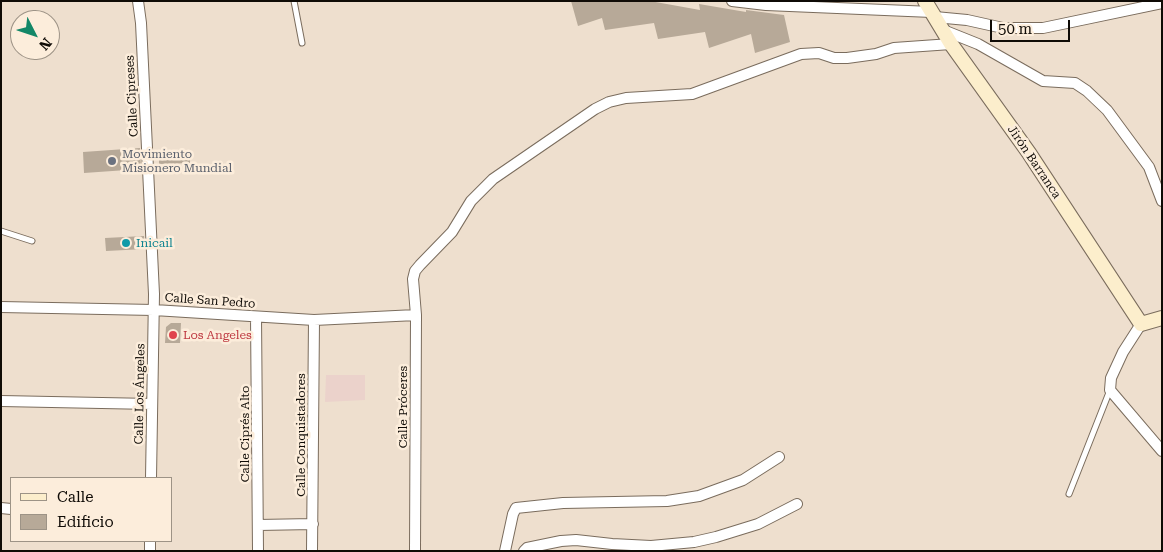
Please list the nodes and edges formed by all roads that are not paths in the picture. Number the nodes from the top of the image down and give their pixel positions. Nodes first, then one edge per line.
1 (138, 1) edge
2 (294, 1) edge
3 (732, 1) edge
4 (766, 3) edge
5 (1162, 3) edge
6 (931, 10) edge
7 (943, 30) junction
8 (302, 43) dead end
9 (951, 44) junction
10 (1162, 201) edge
11 (1, 231) edge
12 (32, 241) dead end
13 (1, 306) edge
14 (154, 310) junction
15 (416, 315) junction
16 (256, 317) junction
17 (1162, 318) edge
18 (314, 320) junction
19 (1141, 324) junction
20 (1110, 390) junction
21 (1, 401) edge
22 (152, 404) junction
23 (1162, 452) edge
24 (779, 456) dead end
25 (151, 477) edge
26 (1068, 494) dead end
27 (797, 504) dead end
28 (312, 524) junction
29 (258, 525) junction
30 (258, 551) edge
31 (312, 551) edge
32 (415, 551) edge
33 (506, 551) edge
34 (524, 551) edge

1 - 14 street, Calle Cipreses
2 - 8 lane
3 - 4 street
4 - 6 street
5 - 6 street
6 - 7 street, Jirón Barranca
7 - 9 street, Jirón Barranca
7 - 10 street
9 - 15 street, Calle Próceres
9 - 19 street, Jirón Barranca
11 - 12 lane
13 - 14 street, Calle San Pedro
14 - 16 street, Calle San Pedro
14 - 22 street, Calle Los Ángeles
15 - 18 street, Calle San Pedro
15 - 32 street, Calle Próceres
16 - 18 street, Calle San Pedro
16 - 29 street, Calle Ciprés Alto
17 - 19 street
18 - 28 street, Calle Conquistadores
19 - 20 street
20 - 23 street
20 - 26 lane
21 - 22 street
22 - 25 street, Calle Los Ángeles
24 - 33 street
27 - 34 street
28 - 29 street
28 - 31 street, Calle Conquistadores
29 - 30 street, Calle Ciprés Alto

